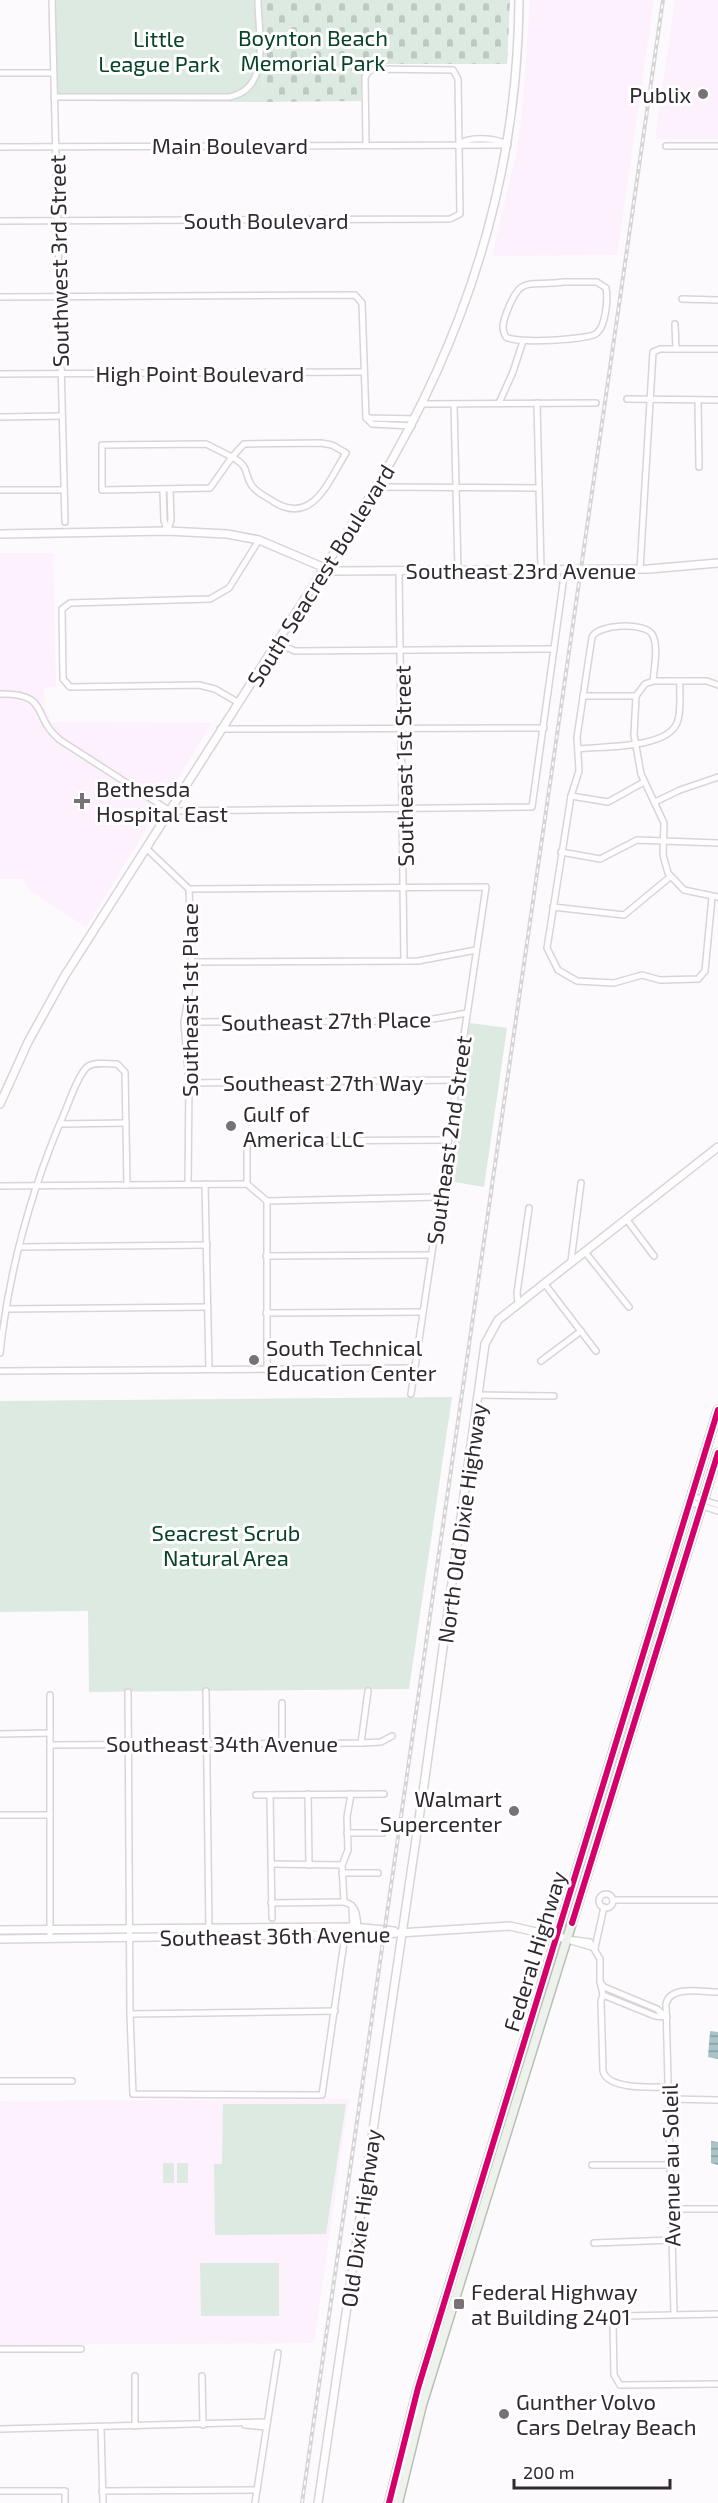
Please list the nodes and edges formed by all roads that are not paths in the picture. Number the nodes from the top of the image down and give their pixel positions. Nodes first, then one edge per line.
1 (52, 0) edge
2 (258, 0) edge
3 (519, 0) edge
4 (0, 73) edge
5 (53, 73) junction
6 (54, 97) junction
7 (366, 144) junction
8 (459, 144) junction
9 (508, 145) junction
10 (56, 146) junction
11 (666, 146) dead end
12 (718, 146) edge
13 (0, 147) edge
14 (0, 221) edge
15 (58, 221) junction
16 (0, 297) edge
17 (60, 297) junction
18 (682, 299) dead end
19 (718, 300) edge
20 (675, 324) dead end
21 (523, 341) junction
22 (676, 349) junction
23 (718, 349) edge
24 (363, 372) junction
25 (0, 374) edge
26 (61, 374) junction
27 (627, 399) dead end
28 (652, 399) junction
29 (698, 400) junction
30 (718, 400) edge
31 (499, 403) junction
32 (537, 403) junction
33 (596, 403) dead end
34 (423, 404) junction
35 (454, 404) junction
36 (62, 416) junction
37 (0, 417) edge
38 (414, 422) junction
39 (232, 457) junction
40 (699, 467) dead end
41 (376, 487) junction
42 (456, 487) junction
43 (539, 488) junction
44 (0, 490) edge
45 (64, 490) junction
46 (163, 490) junction
47 (170, 490) junction
48 (65, 522) dead end
49 (167, 531) junction
50 (0, 534) edge
51 (259, 540) junction
52 (718, 563) edge
53 (324, 568) junction
54 (541, 569) junction
55 (565, 569) junction
56 (640, 569) junction
57 (458, 570) junction
58 (399, 571) junction
59 (277, 643) junction
60 (554, 649) junction
61 (402, 650) junction
62 (653, 681) junction
63 (680, 681) junction
64 (718, 685) edge
65 (0, 694) edge
66 (583, 696) junction
67 (636, 696) junction
68 (239, 703) junction
69 (544, 728) junction
70 (220, 729) junction
71 (402, 729) junction
72 (634, 743) junction
73 (578, 749) junction
74 (718, 777) edge
75 (644, 782) junction
76 (571, 796) junction
77 (655, 802) junction
78 (403, 809) junction
79 (170, 811) junction
80 (664, 840) junction
81 (718, 843) edge
82 (146, 848) junction
83 (561, 852) junction
84 (670, 877) junction
85 (404, 887) junction
86 (189, 889) junction
87 (715, 897) edge
88 (553, 907) junction
89 (476, 950) junction
90 (404, 961) junction
91 (192, 962) junction
92 (467, 1013) junction
93 (184, 1022) junction
94 (457, 1080) junction
95 (189, 1083) junction
96 (0, 1104) edge
97 (126, 1123) junction
98 (60, 1124) junction
99 (448, 1140) junction
100 (718, 1147) edge
101 (581, 1183) dead end
102 (188, 1184) junction
103 (206, 1184) junction
104 (247, 1184) junction
105 (37, 1185) junction
106 (127, 1185) junction
107 (0, 1186) edge
108 (439, 1197) junction
109 (267, 1202) junction
110 (529, 1208) dead end
111 (627, 1220) junction
112 (207, 1245) junction
113 (19, 1247) junction
114 (585, 1252) junction
115 (431, 1255) junction
116 (266, 1256) junction
117 (654, 1256) dead end
118 (571, 1262) junction
119 (544, 1283) junction
120 (518, 1303) junction
121 (208, 1307) junction
122 (629, 1307) dead end
123 (6, 1309) junction
124 (423, 1312) junction
125 (266, 1313) junction
126 (581, 1331) junction
127 (596, 1351) dead end
128 (0, 1353) edge
129 (540, 1361) dead end
130 (415, 1368) junction
131 (209, 1369) junction
132 (267, 1370) junction
133 (0, 1371) edge
134 (411, 1394) dead end
135 (479, 1395) junction
136 (554, 1396) dead end
137 (718, 1410) edge
138 (718, 1453) edge
139 (691, 1499) junction
140 (702, 1503) junction
141 (718, 1505) edge
142 (718, 1511) edge
143 (649, 1637) junction
144 (206, 1691) dead end
145 (368, 1691) dead end
146 (128, 1692) dead end
147 (50, 1695) dead end
148 (282, 1703) dead end
149 (623, 1720) junction
150 (635, 1722) junction
151 (50, 1733) junction
152 (0, 1734) edge
153 (392, 1736) dead end
154 (282, 1743) junction
155 (361, 1743) junction
156 (128, 1744) junction
157 (207, 1744) junction
158 (50, 1745) junction
159 (618, 1780) junction
160 (603, 1782) junction
161 (308, 1794) junction
162 (351, 1794) junction
163 (384, 1794) dead end
164 (256, 1795) dead end
165 (270, 1795) junction
166 (610, 1803) junction
167 (0, 1815) edge
168 (50, 1815) junction
169 (347, 1833) junction
170 (383, 1833) dead end
171 (271, 1864) junction
172 (309, 1865) junction
173 (342, 1865) junction
174 (342, 1873) junction
175 (378, 1873) dead end
176 (613, 1900) junction
177 (718, 1900) edge
178 (344, 1902) junction
179 (271, 1903) junction
180 (604, 1907) junction
181 (272, 1918) dead end
182 (51, 1929) junction
183 (0, 1930) edge
184 (353, 1932) junction
185 (129, 1933) junction
186 (209, 1933) junction
187 (402, 1933) junction
188 (558, 1936) junction
189 (50, 1938) junction
190 (0, 1939) edge
191 (567, 1939) junction
192 (595, 1948) junction
193 (600, 1981) junction
194 (718, 1992) edge
195 (603, 1995) junction
196 (335, 2011) junction
197 (130, 2014) junction
198 (667, 2017) junction
199 (0, 2081) edge
200 (72, 2081) dead end
201 (511, 2086) junction
202 (668, 2087) junction
203 (669, 2099) junction
204 (718, 2100) edge
205 (514, 2109) junction
206 (504, 2110) junction
207 (509, 2125) junction
208 (670, 2165) junction
209 (592, 2166) dead end
210 (672, 2208) junction
211 (718, 2209) edge
212 (672, 2240) junction
213 (594, 2243) dead end
214 (674, 2314) junction
215 (718, 2314) edge
216 (430, 2347) junction
217 (0, 2349) edge
218 (81, 2349) dead end
219 (278, 2353) dead end
220 (135, 2376) dead end
221 (202, 2376) dead end
222 (718, 2384) edge
223 (428, 2385) junction
224 (418, 2388) junction
225 (422, 2405) junction
226 (266, 2424) junction
227 (203, 2425) junction
228 (135, 2426) junction
229 (101, 2428) junction
230 (0, 2429) edge
231 (257, 2490) junction
232 (0, 2491) edge
233 (102, 2491) junction
234 (65, 2503) edge
235 (103, 2503) edge
236 (255, 2503) edge
237 (318, 2503) edge
238 (389, 2503) edge
239 (398, 2503) edge

1 - 5 street, Southwest 3rd Street
2 - 6 street
3 - 9 street, South Seacrest Boulevard
4 - 5 street
5 - 6 street, Southwest 3rd Street
6 - 10 street, Southwest 3rd Street
7 - 8 street, Main Boulevard
7 - 8 street
7 - 10 street, Main Boulevard
8 - 9 street, Main Boulevard
8 - 15 street, South Boulevard
9 - 34 street, South Seacrest Boulevard
10 - 13 street, Main Boulevard
10 - 15 street, Southwest 3rd Street
11 - 12 street
14 - 15 street, South Boulevard
15 - 17 street, Southwest 3rd Street
16 - 17 street
17 - 24 street
17 - 26 street, Southwest 3rd Street
18 - 19 street
20 - 22 street
21 - 21 street
21 - 31 street
22 - 23 street
22 - 28 street
24 - 26 street, High Point Boulevard
24 - 38 street
25 - 26 street, High Point Boulevard
26 - 36 street, Southwest 3rd Street
27 - 28 street
28 - 29 street
28 - 56 street
29 - 30 street
29 - 40 street
31 - 32 street
31 - 35 street
32 - 33 street
32 - 43 street
34 - 35 street
34 - 38 street, South Seacrest Boulevard
35 - 42 street
36 - 37 street
36 - 45 street, Southwest 3rd Street
38 - 41 street, South Seacrest Boulevard
39 - 39 street
39 - 46 street
39 - 47 street
41 - 42 street
41 - 53 street, South Seacrest Boulevard
42 - 43 street
42 - 57 street
43 - 54 street
44 - 45 street
45 - 48 street, Southwest 3rd Street
46 - 47 street
46 - 49 street
47 - 49 street
49 - 50 street, Southeast 23rd Avenue
49 - 51 street, Southeast 23rd Avenue
51 - 53 street, Southeast 23rd Avenue
51 - 68 street
52 - 56 street, Southeast 23rd Avenue
53 - 58 street, Southeast 23rd Avenue
53 - 59 street, South Seacrest Boulevard
54 - 55 street, Southeast 23rd Avenue
54 - 57 street, Southeast 23rd Avenue
55 - 56 street, Southeast 23rd Avenue
55 - 60 street
57 - 58 street, Southeast 23rd Avenue
58 - 61 street, Southeast 1st Street
59 - 61 street
59 - 68 street, South Seacrest Boulevard
60 - 61 street
60 - 69 street
61 - 71 street, Southeast 1st Street
62 - 63 street
62 - 66 street
62 - 67 street
63 - 64 street
63 - 72 street
65 - 79 street
66 - 67 street
66 - 73 street
67 - 72 street
68 - 70 street, South Seacrest Boulevard
69 - 71 street
69 - 78 street
70 - 71 street
70 - 79 street, South Seacrest Boulevard
71 - 78 street, Southeast 1st Street
72 - 73 street
72 - 75 street
73 - 76 street
74 - 77 street
75 - 76 street
75 - 77 street
76 - 83 street
77 - 80 street
78 - 79 street
78 - 85 street, Southeast 1st Street
79 - 82 street, South Seacrest Boulevard
80 - 81 street
80 - 83 street
80 - 84 street
82 - 86 street
82 - 96 street, South Seacrest Boulevard
83 - 88 street
84 - 87 street
84 - 88 street
85 - 86 street
85 - 89 street, Southeast 2nd Street
85 - 90 street, Southeast 1st Street
86 - 91 street, Southeast 1st Place
87 - 88 street
89 - 90 street
89 - 92 street, Southeast 2nd Street
90 - 91 street
91 - 93 street, Southeast 1st Place
92 - 93 street, Southeast 27th Place
92 - 94 street, Southeast 2nd Street
93 - 95 street, Southeast 1st Place
94 - 95 street, Southeast 27th Way
94 - 99 street, Southeast 2nd Street
95 - 102 street, Southeast 1st Place
97 - 98 street
97 - 98 street
97 - 106 street
98 - 105 street
99 - 104 street
99 - 108 street, Southeast 2nd Street
100 - 111 street, North Old Dixie Highway
101 - 118 street
102 - 103 street
102 - 106 street
103 - 104 street
103 - 112 street
104 - 109 street
105 - 106 street
105 - 107 street
105 - 113 street
108 - 109 street
108 - 115 street, Southeast 2nd Street
109 - 116 street
110 - 120 street
111 - 114 street, North Old Dixie Highway
111 - 117 street
112 - 113 street
112 - 121 street
113 - 123 street
114 - 118 street, North Old Dixie Highway
114 - 122 street
115 - 116 street
115 - 124 street, Southeast 2nd Street
116 - 125 street
118 - 119 street, North Old Dixie Highway
119 - 120 street, North Old Dixie Highway
119 - 126 street
120 - 135 street, North Old Dixie Highway
121 - 123 street
121 - 131 street
123 - 128 street
124 - 125 street
124 - 130 street, Southeast 2nd Street
125 - 132 street
126 - 127 street
126 - 129 street
130 - 132 street
130 - 134 street, Southeast 2nd Street
131 - 132 street
131 - 133 street
135 - 136 street
135 - 187 street, North Old Dixie Highway
137 - 139 main road, Federal Highway
138 - 140 main road, Federal Highway
139 - 140 street
139 - 143 main road, Federal Highway
140 - 141 street
140 - 142 street
140 - 150 main road, Federal Highway
143 - 149 main road, Federal Highway
143 - 150 main road
144 - 157 street
145 - 155 street
146 - 156 street
147 - 151 street
148 - 154 street
149 - 159 main road
149 - 160 main road, Federal Highway
150 - 159 main road, Federal Highway
151 - 152 street
151 - 158 street
153 - 155 street, Southeast 34th Avenue
154 - 155 street, Southeast 34th Avenue
154 - 157 street, Southeast 34th Avenue
156 - 157 street, Southeast 34th Avenue
156 - 158 street, Southeast 34th Avenue
156 - 185 street
157 - 186 street
158 - 168 street
159 - 166 main road, Federal Highway
160 - 166 main road
160 - 188 main road, Federal Highway
161 - 162 street
161 - 165 street
161 - 172 street
162 - 163 street
162 - 169 street
164 - 165 street
165 - 171 street
166 - 191 main road, Federal Highway
167 - 168 street
168 - 182 street
169 - 170 street
169 - 173 street
171 - 172 street
171 - 179 street
172 - 173 street
173 - 174 street
174 - 175 street
174 - 178 street
176 - 177 street
176 - 180 street
176 - 180 street
178 - 179 street
178 - 184 street
179 - 181 street
180 - 192 street
182 - 183 street, Southeast 36th Avenue
182 - 185 street, Southeast 36th Avenue
182 - 189 street
184 - 186 street, Southeast 36th Avenue
184 - 186 street, Southeast 36th Avenue
184 - 187 street, Southeast 36th Avenue
184 - 196 street
185 - 186 street, Southeast 36th Avenue
185 - 189 street, Southeast 36th Avenue
185 - 197 street
187 - 188 street, Southeast 36th Avenue
187 - 237 street, Old Dixie Highway
188 - 191 street, Southeast 36th Avenue
188 - 201 main road, Federal Highway
189 - 190 street, Southeast 36th Avenue
191 - 192 street
191 - 205 main road, Federal Highway
192 - 193 street
193 - 195 street
193 - 198 street
194 - 198 street
195 - 198 street
195 - 202 street
196 - 197 street
196 - 197 street
198 - 202 street, Avenue au Soleil
199 - 200 street
201 - 205 main road
201 - 206 main road, Federal Highway
202 - 203 street, Avenue au Soleil
203 - 204 street
203 - 208 street, Avenue au Soleil
205 - 207 main road, Federal Highway
206 - 207 main road
206 - 216 main road, Federal Highway
207 - 223 main road, Federal Highway
208 - 209 street
208 - 210 street, Avenue au Soleil
210 - 211 street
210 - 212 street, Avenue au Soleil
212 - 213 street
212 - 214 street, Avenue au Soleil
214 - 215 street
214 - 222 street
216 - 223 main road
216 - 224 main road, Federal Highway
217 - 218 street
219 - 226 street
220 - 228 street
221 - 227 street
223 - 225 main road, Federal Highway
224 - 225 main road
224 - 238 main road, Federal Highway
225 - 239 main road, Federal Highway
226 - 227 street
226 - 231 street
227 - 228 street
228 - 229 street
229 - 230 street
229 - 233 street
231 - 233 street
231 - 236 street
232 - 234 street
233 - 235 street

